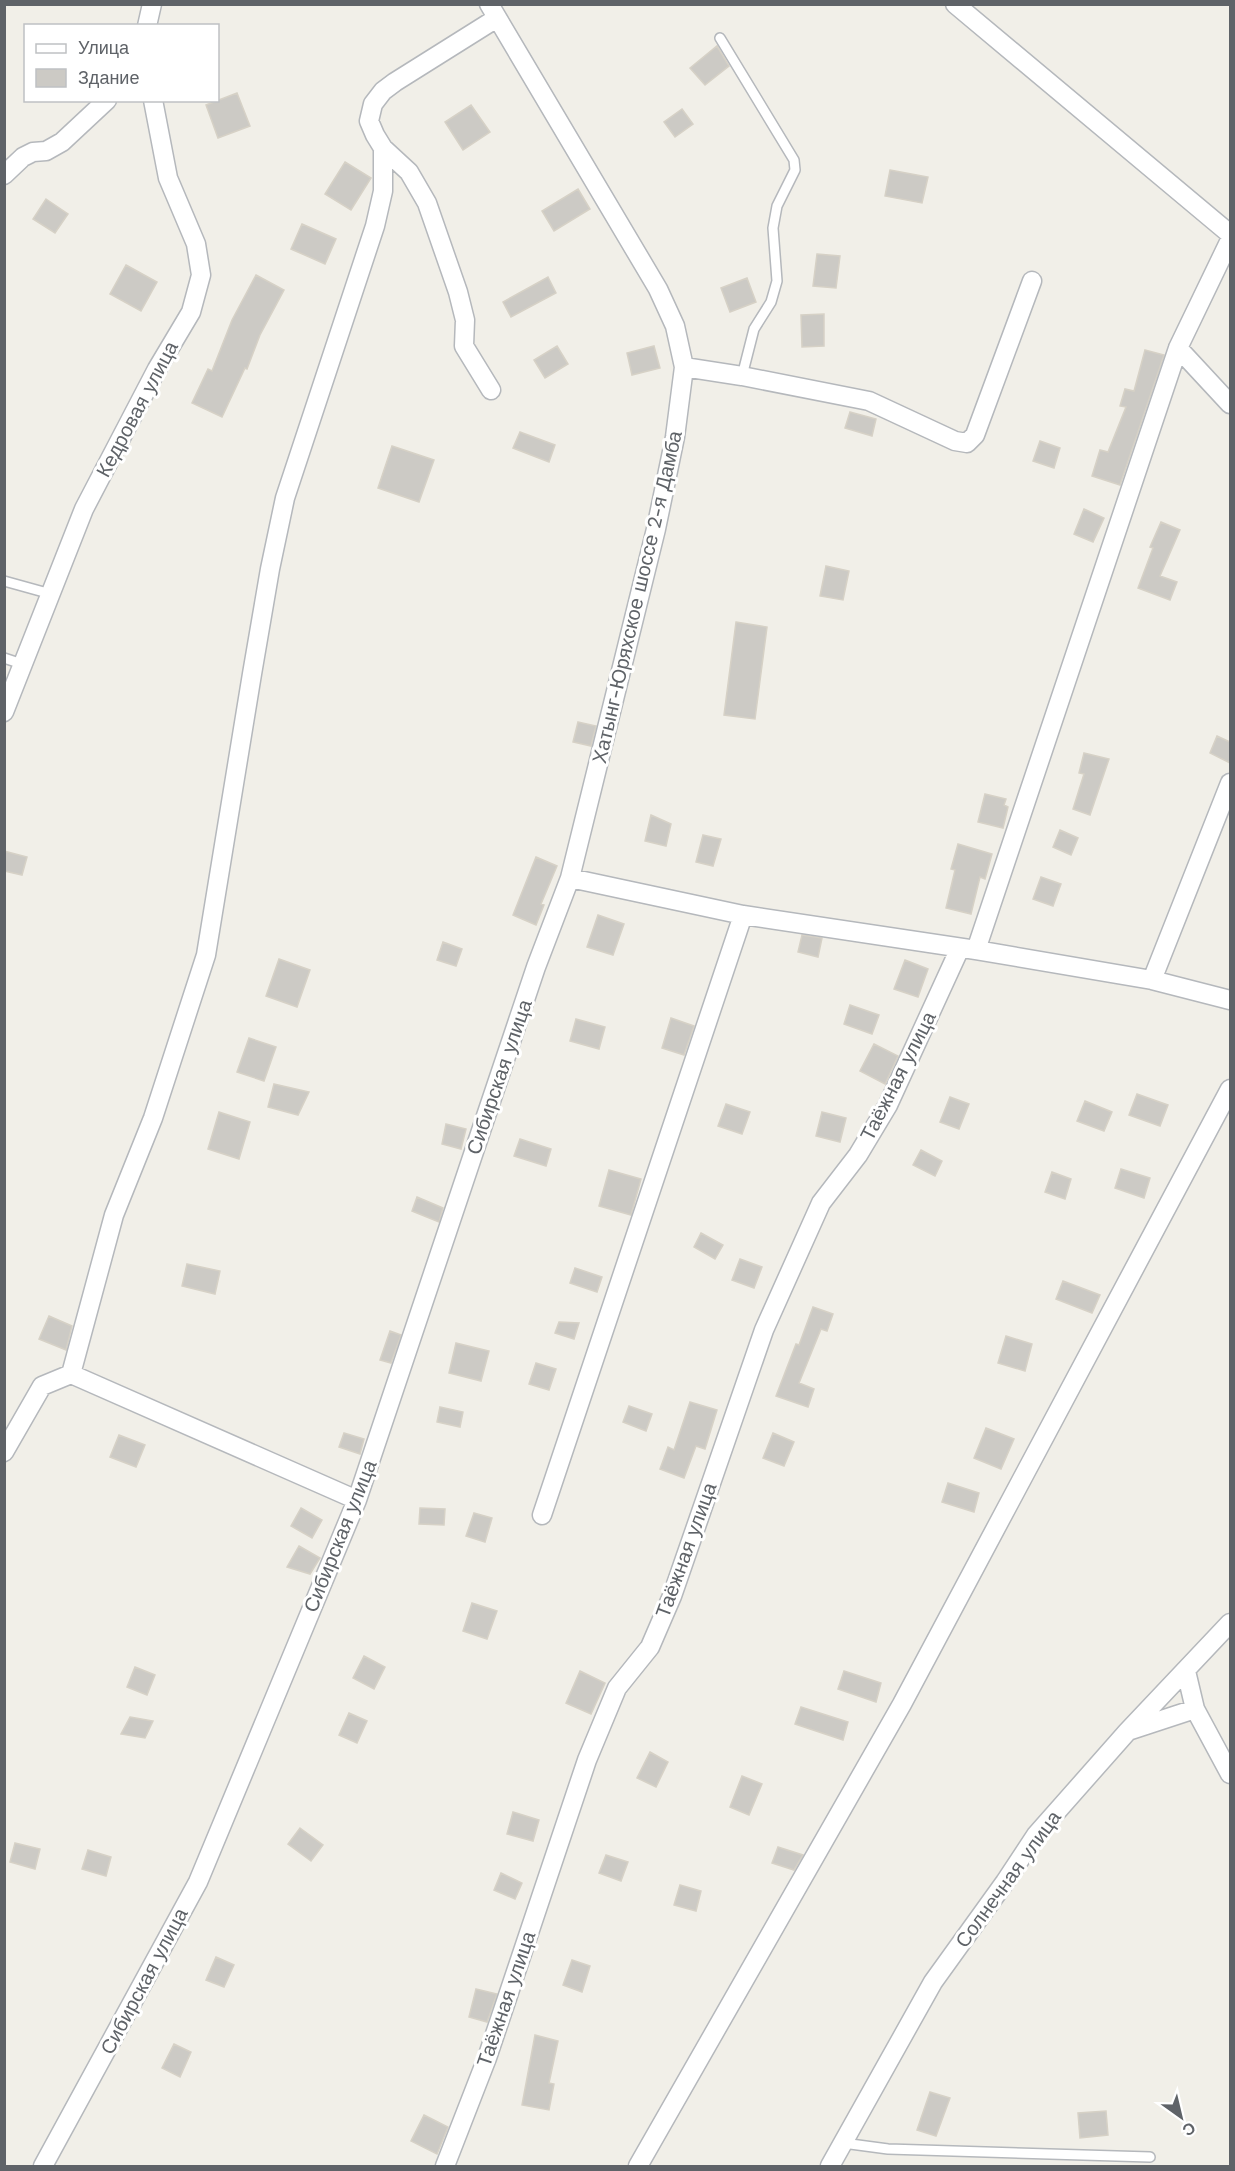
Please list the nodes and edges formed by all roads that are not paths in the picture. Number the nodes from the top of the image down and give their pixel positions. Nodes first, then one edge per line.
1 (152, 4) edge
2 (955, 4) edge
3 (493, 11) edge
4 (147, 24) edge
5 (720, 38) dead end
6 (105, 102) edge
7 (153, 102) edge
8 (383, 148) junction
9 (4, 175) edge
10 (1230, 234) edge
11 (1230, 240) edge
12 (1032, 281) dead end
13 (1178, 348) junction
14 (684, 367) junction
15 (742, 376) junction
16 (491, 390) dead end
17 (1230, 404) edge
18 (4, 581) edge
19 (51, 594) junction
20 (4, 658) edge
21 (22, 664) junction
22 (4, 712) edge
23 (1230, 783) edge
24 (570, 878) junction
25 (743, 915) junction
26 (968, 949) junction
27 (1152, 980) junction
28 (1230, 1000) edge
29 (1230, 1089) edge
30 (71, 1374) junction
31 (4, 1452) edge
32 (357, 1500) junction
33 (542, 1515) dead end
34 (1230, 1623) edge
35 (1186, 1671) junction
36 (1195, 1709) junction
37 (1126, 1732) junction
38 (1230, 1774) edge
39 (843, 2143) junction
40 (1150, 2157) dead end
41 (43, 2166) edge
42 (445, 2166) edge
43 (638, 2166) edge
44 (830, 2166) edge

1 - 4 street
2 - 10 street
3 - 8 street
3 - 14 street, Хатынг-Юряхское шоссе 2-я Дамба
5 - 15 lane
6 - 9 street
7 - 19 street, Кедровая улица
8 - 16 street
8 - 30 street
11 - 13 street, Таёжная улица
12 - 15 street
13 - 17 street
13 - 26 street, Таёжная улица
14 - 15 street
14 - 24 street, Хатынг-Юряхское шоссе 2-я Дамба
18 - 19 lane
19 - 21 street, Кедровая улица
20 - 21 lane
21 - 22 street, Кедровая улица
23 - 27 street
24 - 25 street
24 - 32 street, Сибирская улица
25 - 26 street
25 - 33 street
26 - 27 street
26 - 42 street, Таёжная улица
27 - 28 street
29 - 43 street
30 - 31 street
30 - 32 street
32 - 41 street, Сибирская улица
34 - 35 street, Солнечная улица
35 - 36 street
35 - 37 street, Солнечная улица
36 - 37 street
36 - 38 street
37 - 39 street, Солнечная улица
39 - 40 lane
39 - 44 street, Солнечная улица

